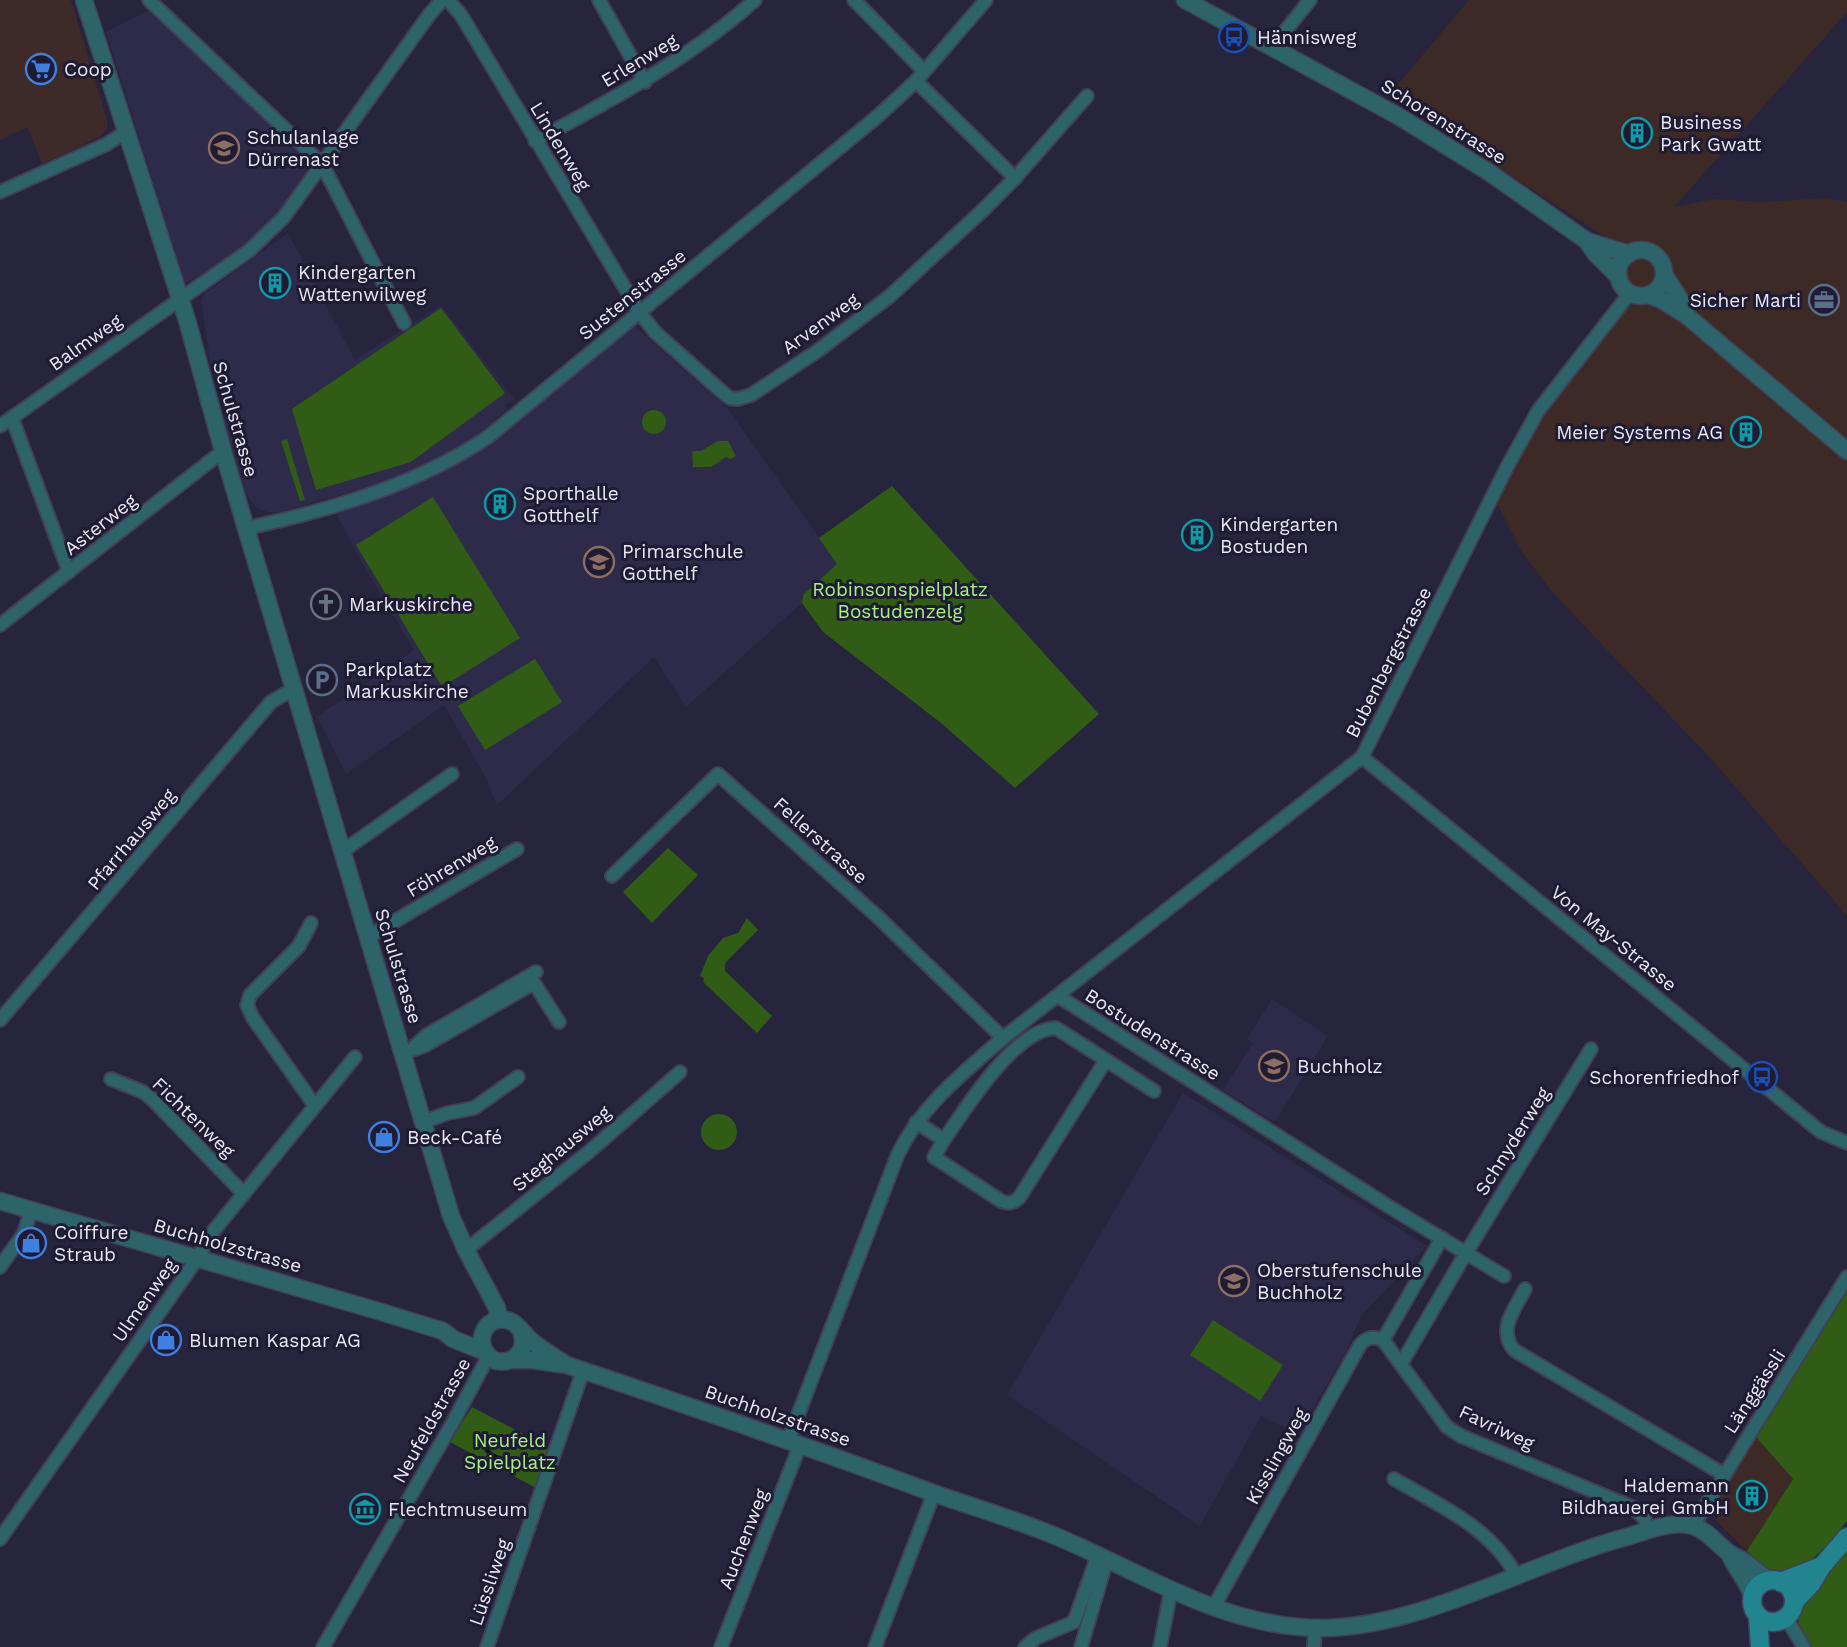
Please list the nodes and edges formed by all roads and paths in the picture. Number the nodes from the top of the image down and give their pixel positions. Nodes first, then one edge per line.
1 (84, 0) edge
2 (149, 0) edge
3 (442, 0) edge
4 (448, 0) edge
5 (600, 0) edge
6 (755, 0) edge
7 (854, 0) edge
8 (986, 0) edge
9 (1185, 0) edge
10 (1310, 0) edge
11 (1207, 5) edge
12 (1273, 46) junction
13 (920, 76) junction
14 (645, 82) junction
15 (1087, 96) dead end
16 (127, 131) junction
17 (535, 141) junction
18 (322, 164) junction
19 (1015, 178) junction
20 (0, 192) edge
21 (1587, 241) junction
22 (1629, 254) junction
23 (1664, 274) junction
24 (1619, 277) junction
25 (1630, 293) junction
26 (1648, 295) junction
27 (180, 298) junction
28 (640, 313) junction
29 (1687, 316) junction
30 (404, 323) dead end
31 (12, 418) junction
32 (0, 426) edge
33 (223, 451) junction
34 (1847, 451) edge
35 (247, 528) junction
36 (69, 572) junction
37 (0, 625) edge
38 (295, 688) junction
39 (1362, 757) junction
40 (452, 774) dead end
41 (517, 849) dead end
42 (343, 851) junction
43 (612, 876) dead end
44 (311, 923) dead end
45 (368, 937) junction
46 (536, 972) dead end
47 (1058, 996) junction
48 (0, 1020) edge
49 (559, 1023) dead end
50 (1003, 1038) junction
51 (1591, 1049) dead end
52 (408, 1051) junction
53 (355, 1057) dead end
54 (1107, 1060) junction
55 (680, 1072) dead end
56 (518, 1077) dead end
57 (111, 1079) dead end
58 (1154, 1091) dead end
59 (315, 1106) junction
60 (423, 1122) junction
61 (916, 1122) junction
62 (944, 1140) junction
63 (1847, 1143) edge
64 (244, 1194) junction
65 (0, 1202) edge
66 (31, 1210) junction
67 (1442, 1238) junction
68 (466, 1250) junction
69 (1466, 1253) junction
70 (197, 1259) junction
71 (0, 1267) edge
72 (1504, 1276) dead end
73 (1847, 1277) edge
74 (1525, 1289) dead end
75 (492, 1324) junction
76 (443, 1331) junction
77 (522, 1334) junction
78 (1383, 1340) junction
79 (486, 1354) junction
80 (513, 1360) junction
81 (1401, 1364) junction
82 (567, 1365) junction
83 (583, 1371) junction
84 (794, 1443) junction
85 (1723, 1474) junction
86 (1394, 1479) dead end
87 (934, 1493) junction
88 (1693, 1526) junction
89 (1649, 1530) junction
90 (1847, 1537) edge
91 (0, 1539) edge
92 (1730, 1555) junction
93 (1103, 1557) junction
94 (1822, 1566) junction
95 (1516, 1575) junction
96 (1776, 1581) junction
97 (1171, 1590) junction
98 (1753, 1597) junction
99 (1213, 1608) junction
100 (1786, 1614) junction
101 (1758, 1616) junction
102 (1315, 1628) junction
103 (323, 1647) edge
104 (487, 1647) edge
105 (721, 1647) edge
106 (875, 1647) edge
107 (1025, 1647) edge
108 (1081, 1647) edge
109 (1160, 1647) edge
110 (1314, 1647) edge
111 (1760, 1647) edge
112 (1770, 1647) edge
113 (1804, 1647) edge

1 - 16 street, Schulstrasse
2 - 18 street
3 - 18 street, Balmweg
4 - 17 street, Lindenweg
5 - 14 street
6 - 14 street, Erlenweg
7 - 13 street
8 - 13 street, Sustenstrasse
9 - 11 street, Schorenstrasse
10 - 12 street
11 - 12 street, Schorenstrasse
12 - 21 street, Schorenstrasse
13 - 19 street
13 - 28 street, Sustenstrasse
14 - 17 street, Erlenweg
15 - 19 street, Arvenweg
16 - 20 street
16 - 27 street, Schulstrasse
17 - 28 street, Lindenweg
18 - 27 street, Balmweg
18 - 30 street
19 - 28 street, Arvenweg
21 - 22 street, Schorenstrasse
21 - 24 street, Schorenstrasse
22 - 23 street
22 - 24 street
23 - 26 street
23 - 29 street
24 - 25 street
25 - 26 street
25 - 39 street, Bubenbergstrasse
26 - 29 street
27 - 31 street, Balmweg
27 - 33 street, Schulstrasse
28 - 35 street, Sustenstrasse
29 - 34 street
31 - 32 street, Balmweg
31 - 36 street
33 - 35 street, Schulstrasse
33 - 36 street, Asterweg
35 - 38 street, Schulstrasse
36 - 37 street, Asterweg
38 - 42 street, Schulstrasse
38 - 48 street, Pfarrhausweg
39 - 47 street, Bubenbergstrasse
39 - 63 street, Von May-Strasse
40 - 42 street
41 - 45 street, Föhrenweg
42 - 45 street, Schulstrasse
43 - 50 street, Fellerstrasse
44 - 59 street
45 - 52 street, Schulstrasse
46 - 52 street, Schulstrasse
47 - 50 street, Bostudenstrasse
47 - 67 street, Bostudenstrasse
49 - 52 street, Schulstrasse
50 - 61 street, Bostudenstrasse
51 - 69 street, Schnyderweg
52 - 60 street, Schulstrasse
53 - 59 street, Ulmenweg
54 - 58 street
54 - 62 street
54 - 62 street
55 - 68 street, Steghausweg
56 - 60 street
57 - 64 street, Fichtenweg
59 - 64 street, Ulmenweg
60 - 68 street, Schulstrasse
61 - 62 street
61 - 84 street, Bostudenstrasse
64 - 70 street, Ulmenweg
65 - 66 street, Buchholzstrasse
66 - 70 street, Buchholzstrasse
66 - 71 street
67 - 69 street, Bostudenstrasse
67 - 78 street
68 - 75 street, Schulstrasse
69 - 72 street
69 - 81 street, Schnyderweg
70 - 76 street, Buchholzstrasse
70 - 91 street, Ulmenweg
73 - 85 street, Länggässli
74 - 85 street
75 - 76 street, Buchholzstrasse
75 - 77 street
75 - 79 street
76 - 79 street, Buchholzstrasse
77 - 80 street
77 - 82 street, Buchholzstrasse
78 - 81 street, Favriweg
78 - 99 street, Kisslingweg
79 - 80 street
79 - 103 street, Neufeldstrasse
80 - 82 street, Buchholzstrasse
81 - 89 street, Favriweg
82 - 83 street, Buchholzstrasse
83 - 84 street, Buchholzstrasse
83 - 104 street, Lüssliweg
84 - 87 street, Buchholzstrasse
84 - 105 street, Auchenweg
85 - 88 street, Länggässli
86 - 95 street
87 - 93 street, Buchholzstrasse
87 - 106 street
88 - 89 street, Buchholzstrasse
88 - 92 street
89 - 95 street, Buchholzstrasse
90 - 94 main road
92 - 96 street
92 - 98 street
93 - 97 street, Buchholzstrasse
93 - 107 street
93 - 108 street
94 - 96 main road
94 - 100 main road
95 - 102 street, Buchholzstrasse
96 - 98 main road
96 - 100 main road
97 - 99 street, Buchholzstrasse
97 - 109 street
98 - 101 main road
99 - 102 street, Buchholzstrasse
100 - 101 main road
100 - 112 main road
100 - 113 street
101 - 111 main road
102 - 110 street

